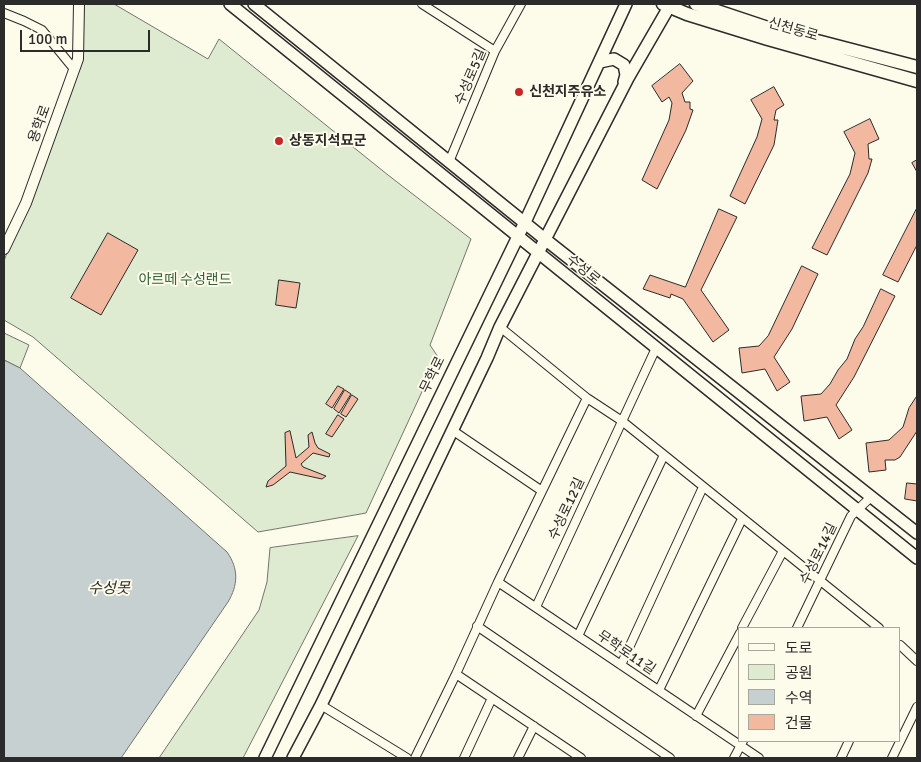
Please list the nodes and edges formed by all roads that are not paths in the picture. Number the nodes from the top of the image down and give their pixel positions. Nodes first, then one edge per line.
1 (79, 4) edge
2 (230, 4) edge
3 (254, 4) edge
4 (422, 4) edge
5 (521, 4) edge
6 (626, 4) edge
7 (696, 4) edge
8 (667, 5) edge
9 (4, 13) edge
10 (496, 51) junction
11 (600, 62) junction
12 (917, 67) edge
13 (74, 69) junction
14 (917, 81) edge
15 (621, 93) junction
16 (449, 162) junction
17 (525, 222) junction
18 (518, 236) junction
19 (546, 240) junction
20 (4, 249) edge
21 (539, 253) junction
22 (500, 327) junction
23 (656, 348) junction
24 (587, 398) junction
25 (622, 421) junction
26 (452, 430) junction
27 (664, 455) junction
28 (703, 487) junction
29 (542, 491) junction
30 (872, 496) junction
31 (858, 510) junction
32 (742, 519) junction
33 (917, 533) edge
34 (783, 551) junction
35 (917, 558) edge
36 (498, 582) junction
37 (820, 582) junction
38 (536, 608) junction
39 (477, 626) junction
40 (743, 627) edge
41 (798, 627) edge
42 (877, 627) edge
43 (578, 636) junction
44 (738, 637) edge
45 (901, 646) edge
46 (917, 661) edge
47 (621, 665) junction
48 (456, 674) junction
49 (659, 690) junction
50 (492, 698) junction
51 (321, 705) junction
52 (917, 707) edge
53 (696, 716) junction
54 (534, 726) junction
55 (901, 740) edge
56 (738, 741) edge
57 (849, 742) edge
58 (900, 742) edge
59 (742, 743) edge
60 (265, 758) edge
61 (294, 758) edge
62 (407, 758) edge
63 (414, 758) edge
64 (464, 758) edge
65 (518, 758) edge
66 (582, 758) edge
67 (670, 758) edge
68 (734, 758) edge
69 (759, 758) edge
70 (841, 758) edge
71 (892, 758) edge

1 - 13 street, 용학로
2 - 18 main road, 수성로
3 - 16 main road, 수성로
4 - 10 street
5 - 10 street, 수성로5길
6 - 11 main road, 무학로
7 - 12 main road, 신천동로
8 - 14 main road, 신천동로
8 - 15 main road
9 - 13 street
10 - 16 street, 수성로5길
11 - 15 main road
11 - 17 main road, 무학로
13 - 20 street, 용학로
15 - 19 main road
16 - 17 main road, 수성로
17 - 18 main road, 무학로
17 - 19 main road, 수성로
18 - 21 main road, 수성로
18 - 60 main road, 무학로
19 - 21 main road
19 - 30 main road, 수성로
21 - 22 main road
21 - 23 main road, 수성로
22 - 24 street
22 - 26 main road
23 - 25 street, 수성로12길
23 - 31 main road, 수성로
24 - 25 street
24 - 29 street
25 - 27 street
25 - 38 street, 수성로12길
26 - 29 street
26 - 51 main road
27 - 28 street
27 - 43 street
28 - 32 street
28 - 47 street
29 - 36 street
30 - 31 street, 수성로14길
30 - 33 main road, 수성로
31 - 35 main road, 수성로
31 - 37 street, 수성로14길
32 - 34 street
32 - 49 street
34 - 37 street
34 - 40 street
36 - 38 street, 무학로11길
36 - 39 street
37 - 41 street, 수성로14길
37 - 42 street
38 - 43 street, 무학로11길
39 - 48 street
39 - 67 street
43 - 47 street, 무학로11길
44 - 53 street
45 - 46 street
47 - 49 street, 무학로11길
48 - 50 street
48 - 63 street
49 - 53 street, 무학로11길
50 - 54 street
50 - 64 street
51 - 61 main road
51 - 62 street
52 - 55 street
53 - 56 street, 무학로11길
54 - 65 street
54 - 66 street
57 - 70 street
58 - 71 street
59 - 68 street
59 - 69 street

